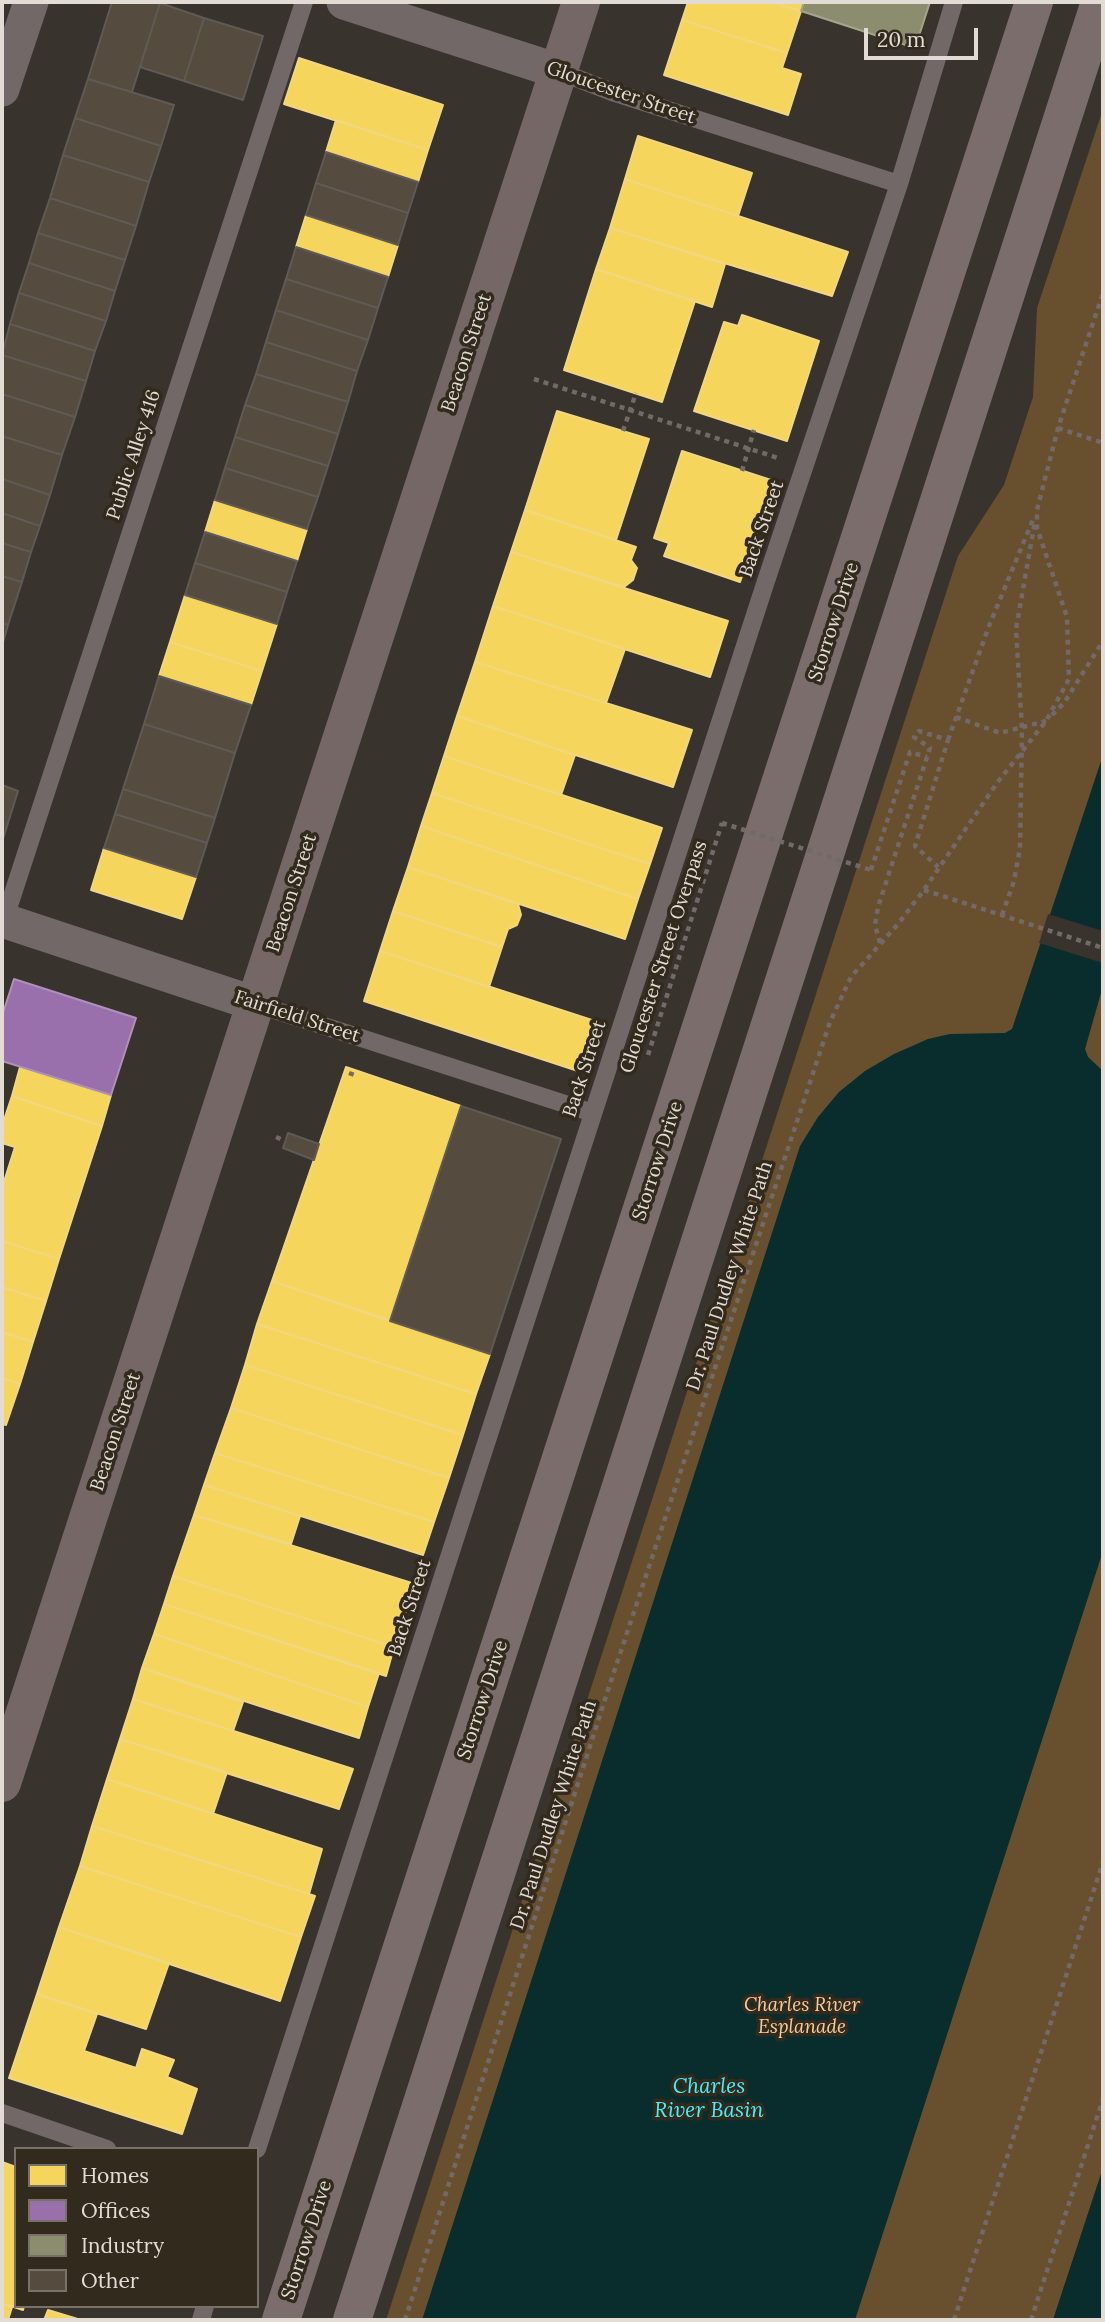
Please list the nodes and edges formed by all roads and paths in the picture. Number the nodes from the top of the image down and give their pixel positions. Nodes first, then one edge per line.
1 (31, 2) edge
2 (304, 2) edge
3 (344, 2) edge
4 (581, 2) edge
5 (954, 2) edge
6 (1034, 2) edge
7 (1100, 2) edge
8 (558, 71) junction
9 (2, 89) edge
10 (899, 184) junction
11 (1103, 293) edge
12 (534, 379) dead end
13 (636, 393) dead end
14 (631, 411) junction
15 (1058, 429) junction
16 (754, 430) dead end
17 (623, 431) dead end
18 (1103, 443) edge
19 (748, 449) junction
20 (805, 468) junction
21 (741, 471) dead end
22 (1037, 510) junction
23 (1103, 641) edge
24 (956, 717) junction
25 (1046, 720) junction
26 (1022, 729) junction
27 (948, 740) junction
28 (1021, 752) junction
29 (927, 757) junction
30 (938, 867) junction
31 (924, 890) junction
32 (1002, 915) junction
33 (3, 923) edge
34 (880, 944) junction
35 (1103, 947) edge
36 (256, 1004) junction
37 (644, 1067) dead end
38 (349, 1073) dead end
39 (357, 1076) dead end
40 (593, 1113) junction
41 (276, 1138) dead end
42 (285, 1141) dead end
43 (2, 1783) edge
44 (1103, 1862) edge
45 (1103, 2099) edge
46 (2, 2113) edge
47 (101, 2147) edge
48 (258, 2147) edge
49 (281, 2320) edge
50 (352, 2320) edge
51 (405, 2320) edge
52 (954, 2320) edge
53 (1031, 2320) edge

1 - 9 street
2 - 33 lane, Public Alley 416
3 - 8 street, Gloucester Street
4 - 8 main road, Beacon Street
5 - 10 lane, Back Street
6 - 49 highway, Storrow Drive
7 - 50 highway
8 - 10 lane, Gloucester Street
8 - 36 main road, Beacon Street
10 - 20 lane, Back Street
11 - 15 path, Dr. Paul Dudley White Path
12 - 14 path
13 - 14 path
14 - 17 path
14 - 19 path
15 - 18 path
15 - 22 path, Dr. Paul Dudley White Path
16 - 19 path
19 - 20 path
19 - 21 path
20 - 40 lane, Back Street
22 - 24 path
22 - 25 path, Dr. Paul Dudley White Path
22 - 26 path
23 - 25 path
24 - 26 path
24 - 27 path
25 - 26 path
25 - 28 path, Dr. Paul Dudley White Path
26 - 28 path
27 - 29 path
27 - 30 path
28 - 30 path, Dr. Paul Dudley White Path
28 - 32 path
29 - 34 path
29 - 37 path, Gloucester Street Overpass, bridge
30 - 31 path, Dr. Paul Dudley White Path
31 - 32 path
31 - 34 path, Dr. Paul Dudley White Path
32 - 35 path
33 - 36 street, Fairfield Street
34 - 51 path, Dr. Paul Dudley White Path
36 - 40 lane, Fairfield Street
36 - 43 main road, Beacon Street
38 - 39 path
40 - 48 lane, Back Street
41 - 42 path
44 - 52 path
45 - 53 path
46 - 47 lane

